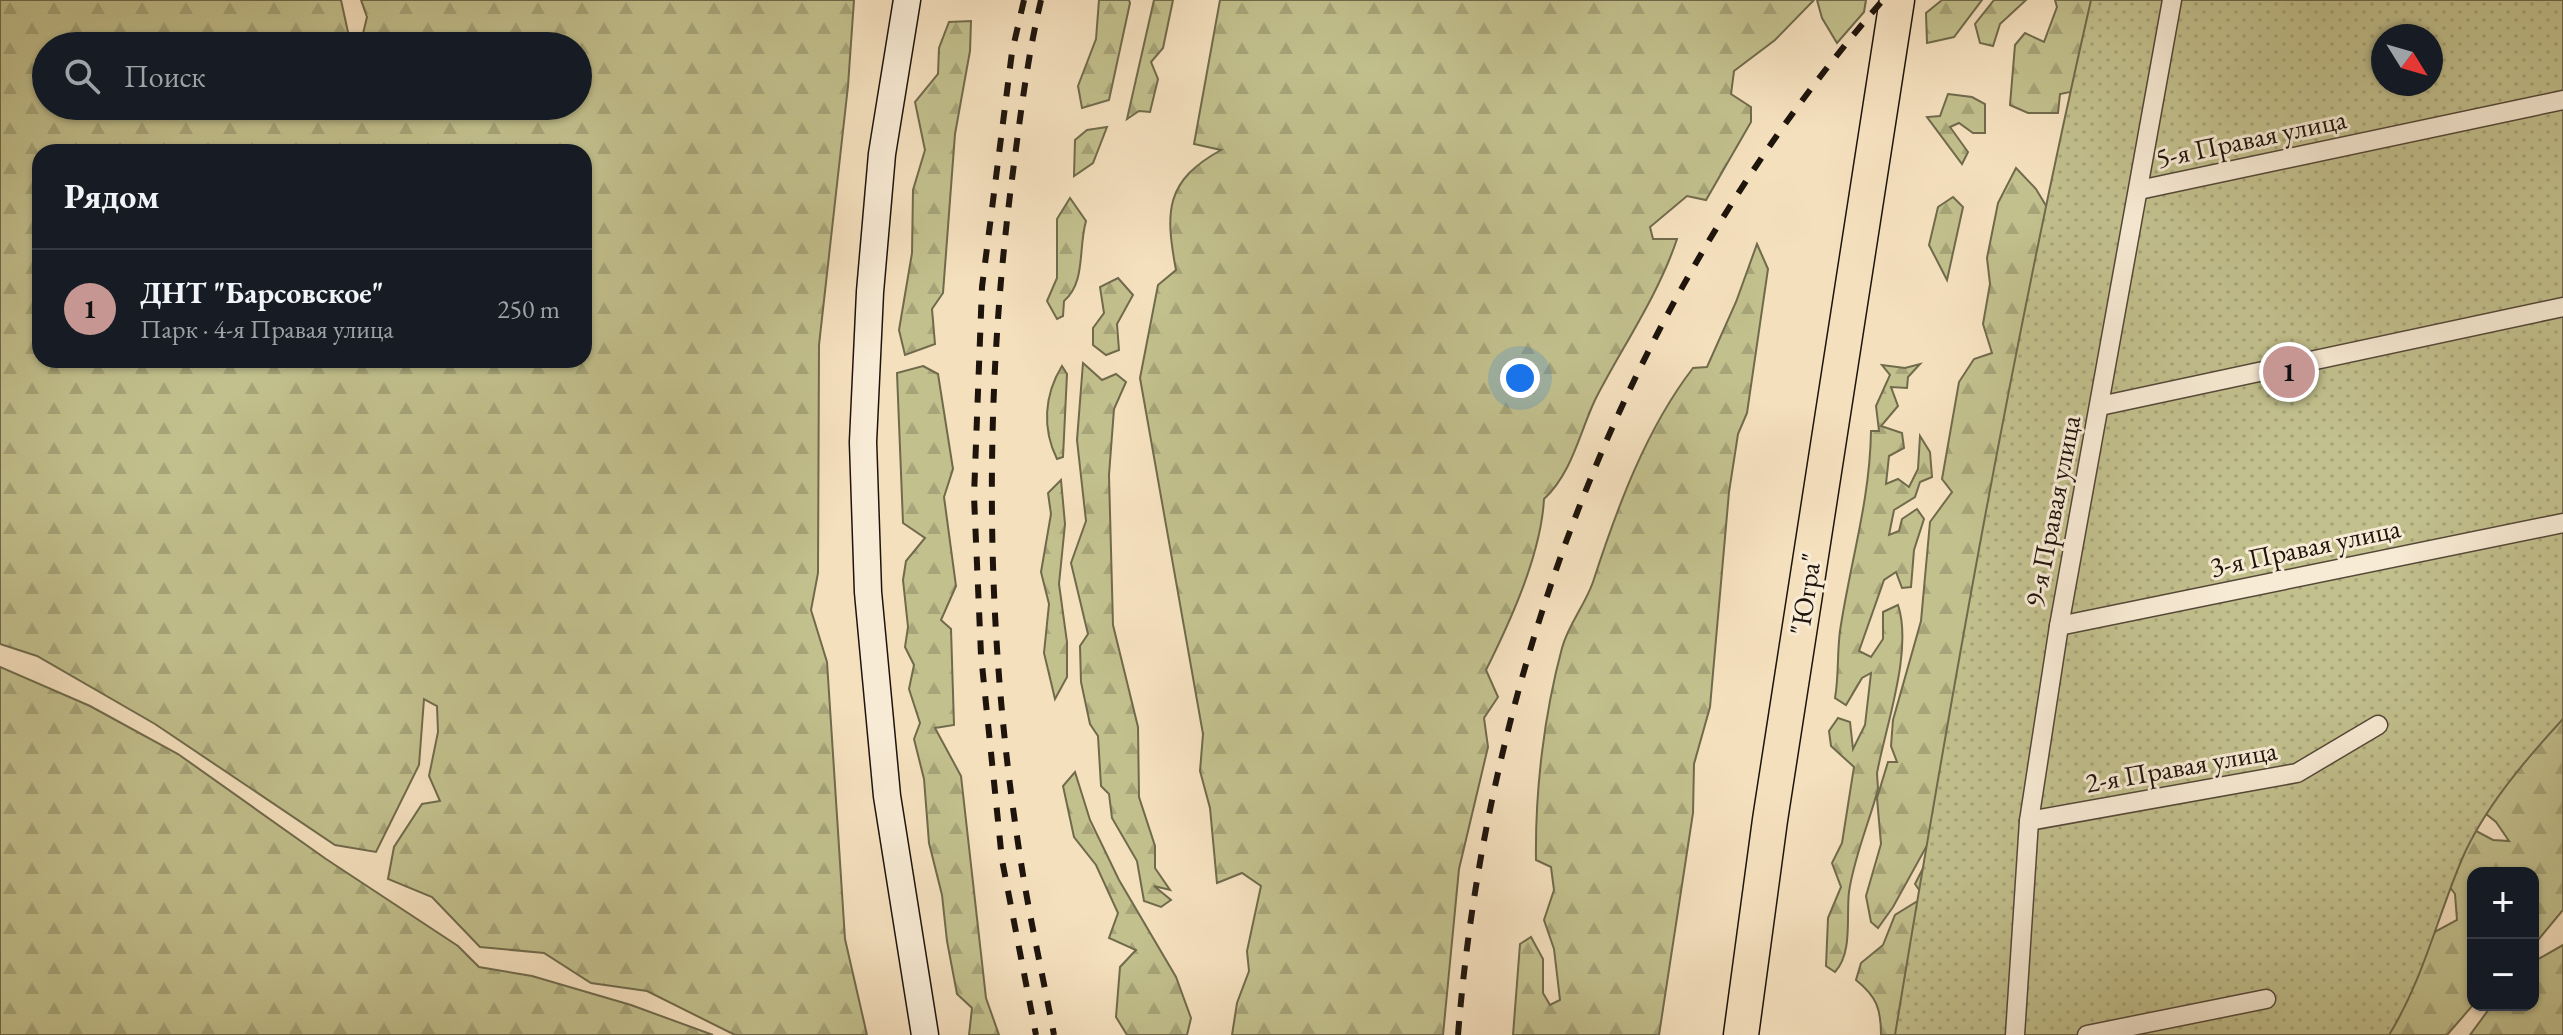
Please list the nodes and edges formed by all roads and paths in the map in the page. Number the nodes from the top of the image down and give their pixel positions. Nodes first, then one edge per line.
1 (907, 0) edge
2 (1897, 0) edge
3 (2172, 0) edge
4 (2563, 100) edge
5 (2139, 190) junction
6 (2563, 307) edge
7 (2100, 406) junction
8 (2563, 523) edge
9 (2059, 626) junction
10 (2378, 725) dead end
11 (2029, 821) junction
12 (2266, 999) dead end
13 (925, 1035) edge
14 (1741, 1035) edge
15 (2015, 1035) edge
16 (2087, 1035) edge

1 - 13 main road
2 - 14 highway, "Югра"
3 - 5 street, 9-я Правая улица
4 - 5 street, 5-я Правая улица
5 - 7 street, 9-я Правая улица
6 - 7 street
7 - 9 street, 9-я Правая улица
8 - 9 street, 3-я Правая улица
9 - 11 street, 9-я Правая улица
10 - 11 street, 2-я Правая улица
11 - 15 street, 9-я Правая улица
12 - 16 street

